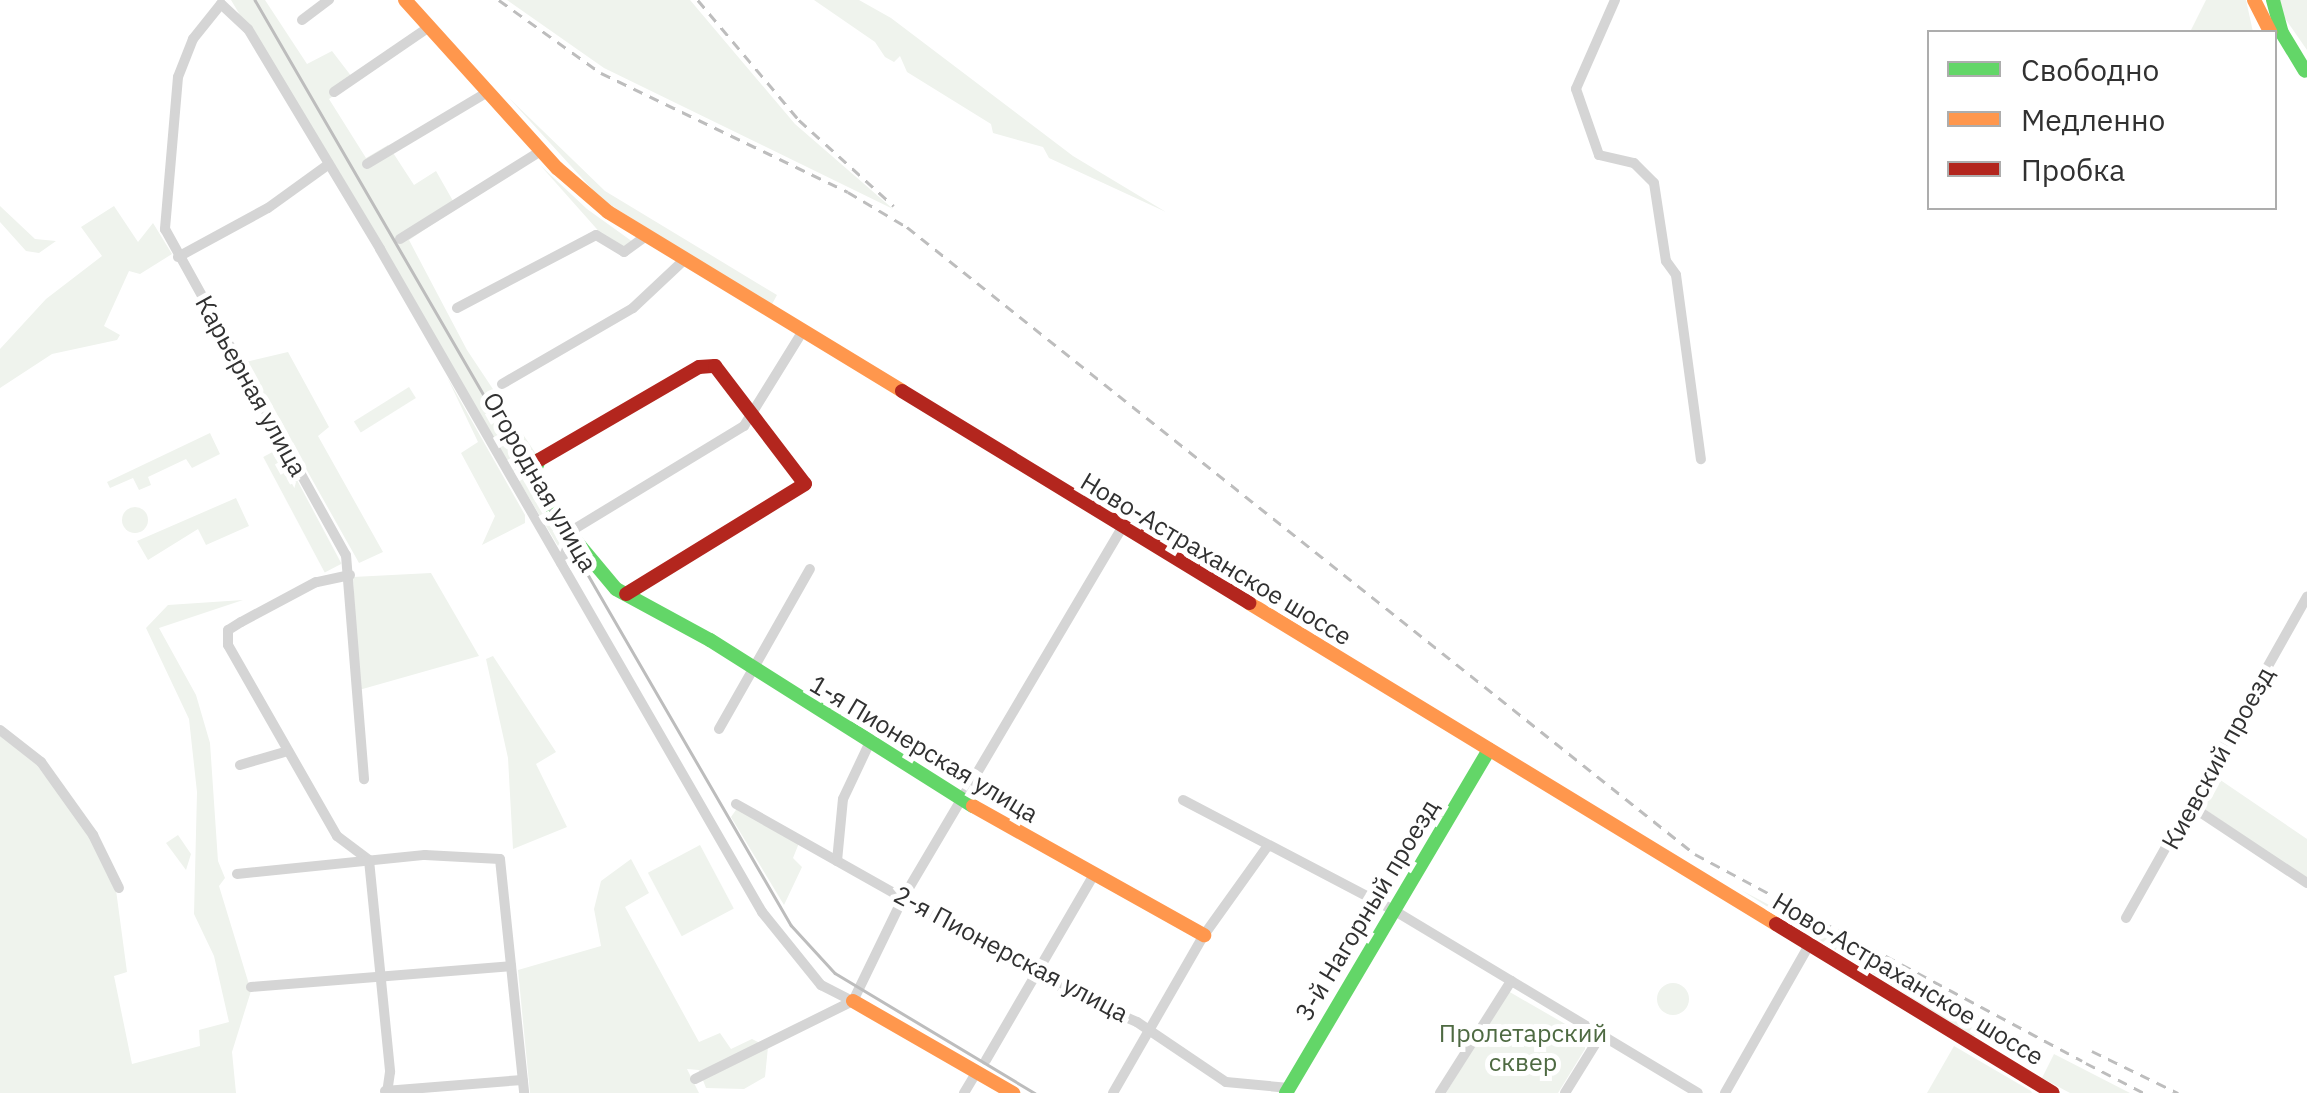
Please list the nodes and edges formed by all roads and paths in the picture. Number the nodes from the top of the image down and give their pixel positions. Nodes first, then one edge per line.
1 (329, 0) edge
2 (405, 0) edge
3 (1615, 0) edge
4 (2254, 0) edge
5 (2273, 0) edge
6 (221, 2) edge
7 (302, 20) dead end
8 (428, 26) junction
9 (2269, 30) edge
10 (2277, 40) edge
11 (2306, 72) edge
12 (334, 92) dead end
13 (488, 92) junction
14 (542, 151) junction
15 (329, 164) junction
16 (367, 164) dead end
17 (646, 236) junction
18 (400, 239) dead end
19 (178, 257) junction
20 (682, 261) junction
21 (457, 308) dead end
22 (800, 334) junction
23 (502, 384) dead end
24 (754, 416) junction
25 (1701, 459) dead end
26 (1122, 527) junction
27 (571, 532) junction
28 (561, 563) junction
29 (810, 569) dead end
30 (350, 575) junction
31 (626, 594) junction
32 (2307, 597) edge
33 (752, 671) junction
34 (0, 730) edge
35 (719, 730) dead end
36 (869, 744) junction
37 (1489, 750) junction
38 (288, 751) junction
39 (240, 765) dead end
40 (364, 778) dead end
41 (963, 798) junction
42 (1184, 800) dead end
43 (736, 804) dead end
44 (2191, 806) junction
45 (1267, 847) junction
46 (369, 860) junction
47 (837, 861) junction
48 (238, 874) dead end
49 (1092, 876) junction
50 (2307, 884) edge
51 (119, 888) dead end
52 (903, 898) junction
53 (1390, 908) junction
54 (2126, 918) dead end
55 (1204, 935) junction
56 (1809, 945) junction
57 (510, 966) junction
58 (1034, 970) junction
59 (381, 973) junction
60 (1511, 981) junction
61 (821, 985) junction
62 (251, 987) dead end
63 (854, 1000) junction
64 (823, 1011) junction
65 (1149, 1032) junction
66 (1600, 1035) junction
67 (981, 1066) junction
68 (695, 1079) dead end
69 (523, 1080) junction
70 (1287, 1090) edge
71 (385, 1092) edge
72 (524, 1093) edge
73 (964, 1093) edge
74 (1013, 1093) edge
75 (1113, 1093) edge
76 (1440, 1093) edge
77 (1565, 1093) edge
78 (1698, 1093) edge
79 (1725, 1093) edge
80 (2052, 1093) edge

1 - 7 street
2 - 8 main road, Ново-Астраханское шоссе
3 - 25 street
4 - 9 main road
5 - 11 main road
6 - 15 street, Огородная улица
6 - 19 street, Карьерная улица
8 - 12 street
8 - 13 main road, Ново-Астраханское шоссе
10 - 11 main road
13 - 14 main road, Ново-Астраханское шоссе
13 - 16 street
14 - 17 main road, Ново-Астраханское шоссе
14 - 18 street
15 - 19 street
15 - 28 street, Огородная улица
17 - 20 main road, Ново-Астраханское шоссе
17 - 21 street
19 - 30 street, Карьерная улица
20 - 22 main road, Ново-Астраханское шоссе
20 - 23 street
22 - 24 street
22 - 26 main road, Ново-Астраханское шоссе
24 - 27 street
24 - 27 main road, 1-я Пионерская улица
24 - 31 main road
26 - 37 main road, Ново-Астраханское шоссе
26 - 41 street
27 - 28 street
27 - 31 main road, 1-я Пионерская улица
28 - 61 street, Огородная улица
29 - 33 street
30 - 38 street
30 - 40 street, Карьерная улица
31 - 33 main road, 1-я Пионерская улица
32 - 44 street, Киевский проезд
33 - 35 street
33 - 36 main road, 1-я Пионерская улица
34 - 51 street
36 - 41 main road, 1-я Пионерская улица
36 - 47 street
37 - 53 main road, 3-й Нагорный проезд
37 - 56 main road, Ново-Астраханское шоссе
38 - 39 street
38 - 46 street
41 - 49 main road, 1-я Пионерская улица
41 - 52 street
42 - 45 street
43 - 47 street, 2-я Пионерская улица
44 - 50 street
44 - 54 street, Киевский проезд
45 - 53 street
45 - 55 street
46 - 48 street
46 - 57 street
46 - 59 street
47 - 52 street, 2-я Пионерская улица
49 - 55 main road, 1-я Пионерская улица
49 - 58 street
52 - 58 street, 2-я Пионерская улица
52 - 63 street
53 - 60 street
53 - 70 main road, 3-й Нагорный проезд
55 - 65 street
56 - 79 street
56 - 80 main road, Ново-Астраханское шоссе
57 - 59 street
57 - 69 street
58 - 65 street, 2-я Пионерская улица
58 - 67 street
59 - 62 street
59 - 71 street
60 - 66 street
60 - 76 street
61 - 63 street, Огородная улица
61 - 64 street
63 - 64 street
63 - 67 main road, Огородная улица
64 - 68 street
65 - 70 street, 2-я Пионерская улица
65 - 75 street
66 - 77 street
66 - 78 street
67 - 73 street
67 - 74 main road, Огородная улица
69 - 71 street
69 - 72 street

